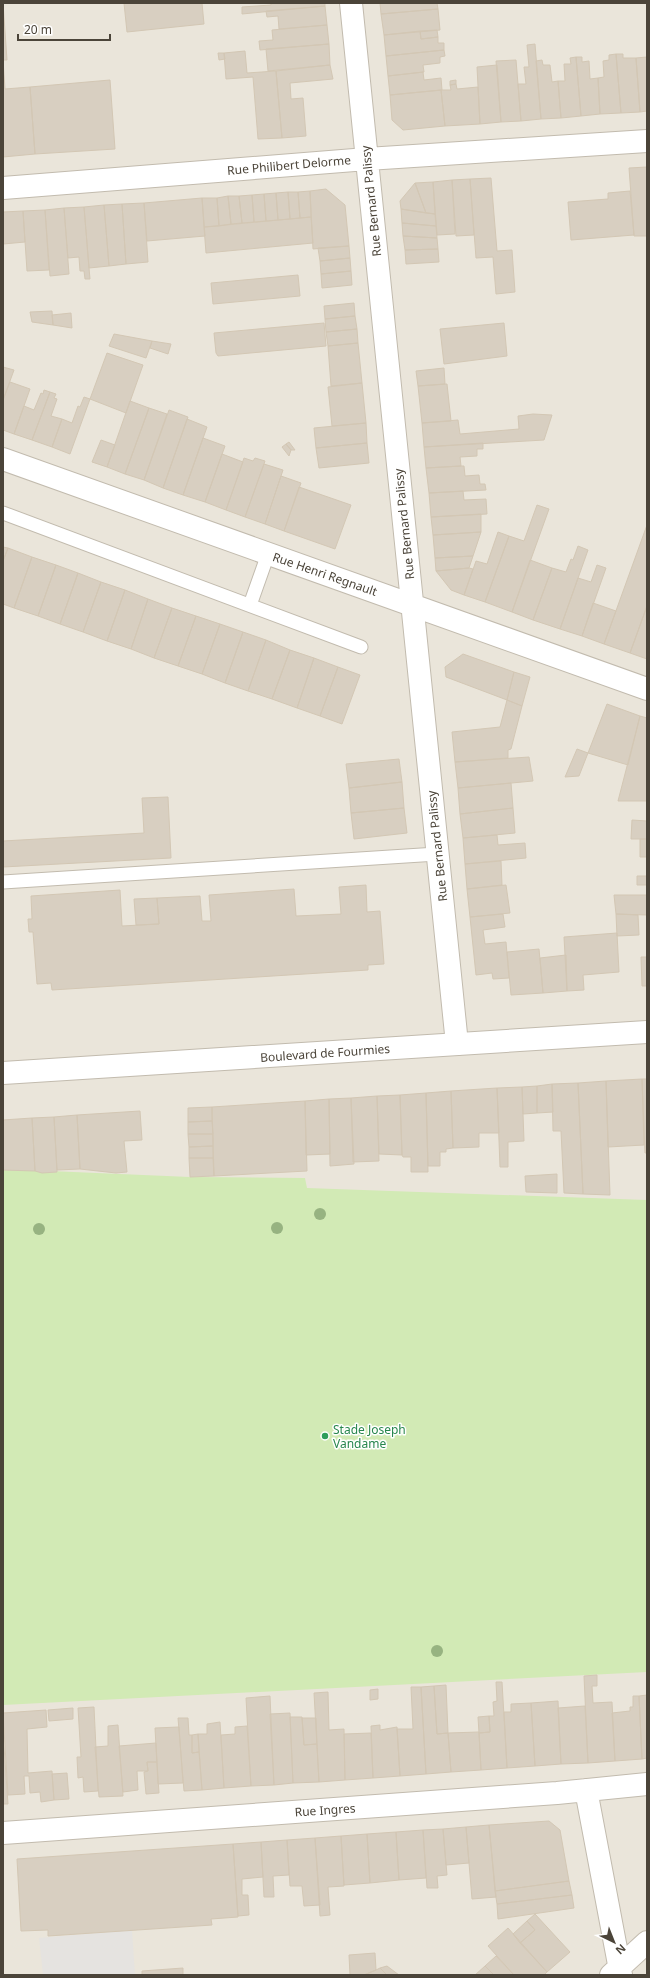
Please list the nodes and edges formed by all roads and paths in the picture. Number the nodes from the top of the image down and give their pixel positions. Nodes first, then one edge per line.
1 (351, 3) edge
2 (647, 141) edge
3 (367, 159) junction
4 (3, 188) edge
5 (3, 459) edge
6 (3, 513) edge
7 (268, 554) junction
8 (412, 605) junction
9 (250, 606) junction
10 (361, 647) dead end
11 (647, 689) edge
12 (437, 854) junction
13 (3, 882) edge
14 (647, 1032) edge
15 (457, 1044) junction
16 (3, 1073) edge
17 (647, 1784) edge
18 (586, 1790) junction
19 (3, 1833) edge
20 (647, 1942) edge
21 (617, 1972) edge

1 - 3 street, Rue Bernard Palissy
2 - 3 street, Rue Philibert Delorme
3 - 4 street, Rue Philibert Delorme
3 - 8 street, Rue Bernard Palissy
5 - 7 street, Rue Henri Regnault
6 - 9 lane
7 - 8 street, Rue Henri Regnault
7 - 9 lane
8 - 11 street, Rue Henri Regnault
8 - 12 street, Rue Bernard Palissy
9 - 10 lane
12 - 13 lane
12 - 15 street, Rue Bernard Palissy
14 - 15 street, Boulevard de Fourmies
15 - 16 street, Boulevard de Fourmies
17 - 18 street, Rue Ingres
18 - 19 street, Rue Ingres
18 - 21 street
20 - 21 street

